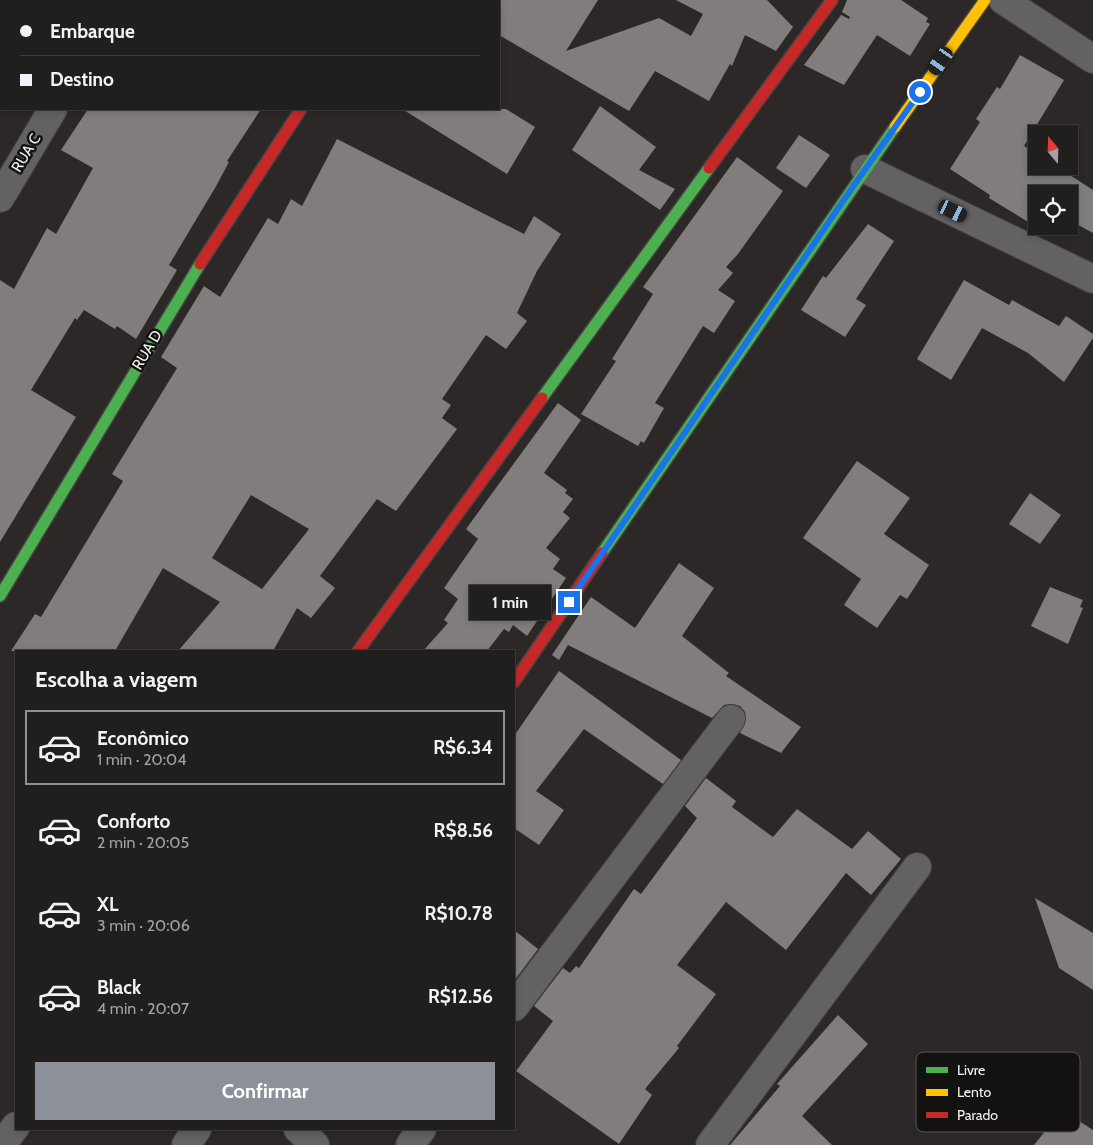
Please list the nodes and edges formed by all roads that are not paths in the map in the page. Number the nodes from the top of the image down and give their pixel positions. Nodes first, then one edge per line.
1 (832, 0) edge
2 (985, 0) edge
3 (1003, 0) edge
4 (1093, 59) edge
5 (52, 110) edge
6 (301, 110) edge
7 (866, 169) junction
8 (0, 198) edge
9 (1093, 278) edge
10 (0, 596) edge
11 (359, 650) edge
12 (515, 681) edge
13 (731, 719) dead end
14 (917, 867) dead end
15 (515, 1006) edge
16 (15, 1127) edge
17 (196, 1130) edge
18 (299, 1130) edge
19 (421, 1130) edge
20 (2, 1145) edge
21 (186, 1145) edge
22 (315, 1145) edge
23 (410, 1145) edge
24 (710, 1145) edge

1 - 11 street
2 - 7 street
3 - 4 street
5 - 8 street, RUA C
6 - 10 street, RUA D
7 - 9 street
7 - 12 street
13 - 15 street
14 - 24 street
16 - 20 street
17 - 21 street
18 - 22 street
19 - 23 street

